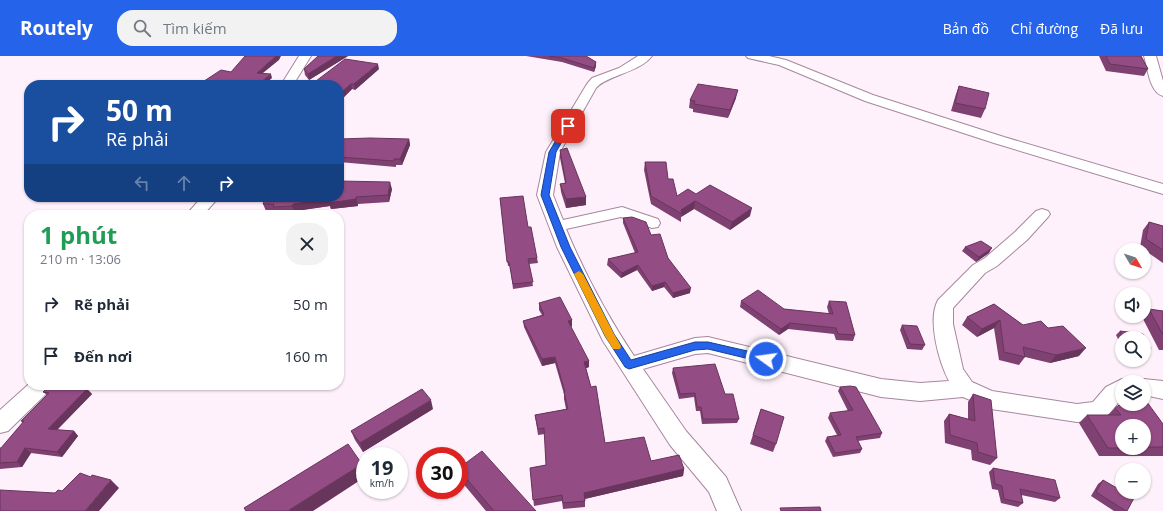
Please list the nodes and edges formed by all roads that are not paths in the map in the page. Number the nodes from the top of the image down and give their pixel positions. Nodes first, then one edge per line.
1 (305, 56) edge
2 (646, 56) edge
3 (752, 56) edge
4 (1147, 58) edge
5 (289, 80) edge
6 (1162, 89) edge
7 (1163, 189) edge
8 (206, 202) edge
9 (199, 210) edge
10 (1042, 214) dead end
11 (652, 223) dead end
12 (557, 226) junction
13 (629, 365) junction
14 (965, 388) junction
15 (1151, 388) edge
16 (37, 390) edge
17 (1163, 390) edge
18 (1115, 392) edge
19 (0, 424) edge
20 (729, 511) edge

1 - 5 street
2 - 12 street
3 - 7 street
4 - 6 street
8 - 9 street
10 - 14 street
11 - 12 street
12 - 13 street
13 - 14 street
13 - 20 street
14 - 18 street
15 - 17 street
16 - 19 street

